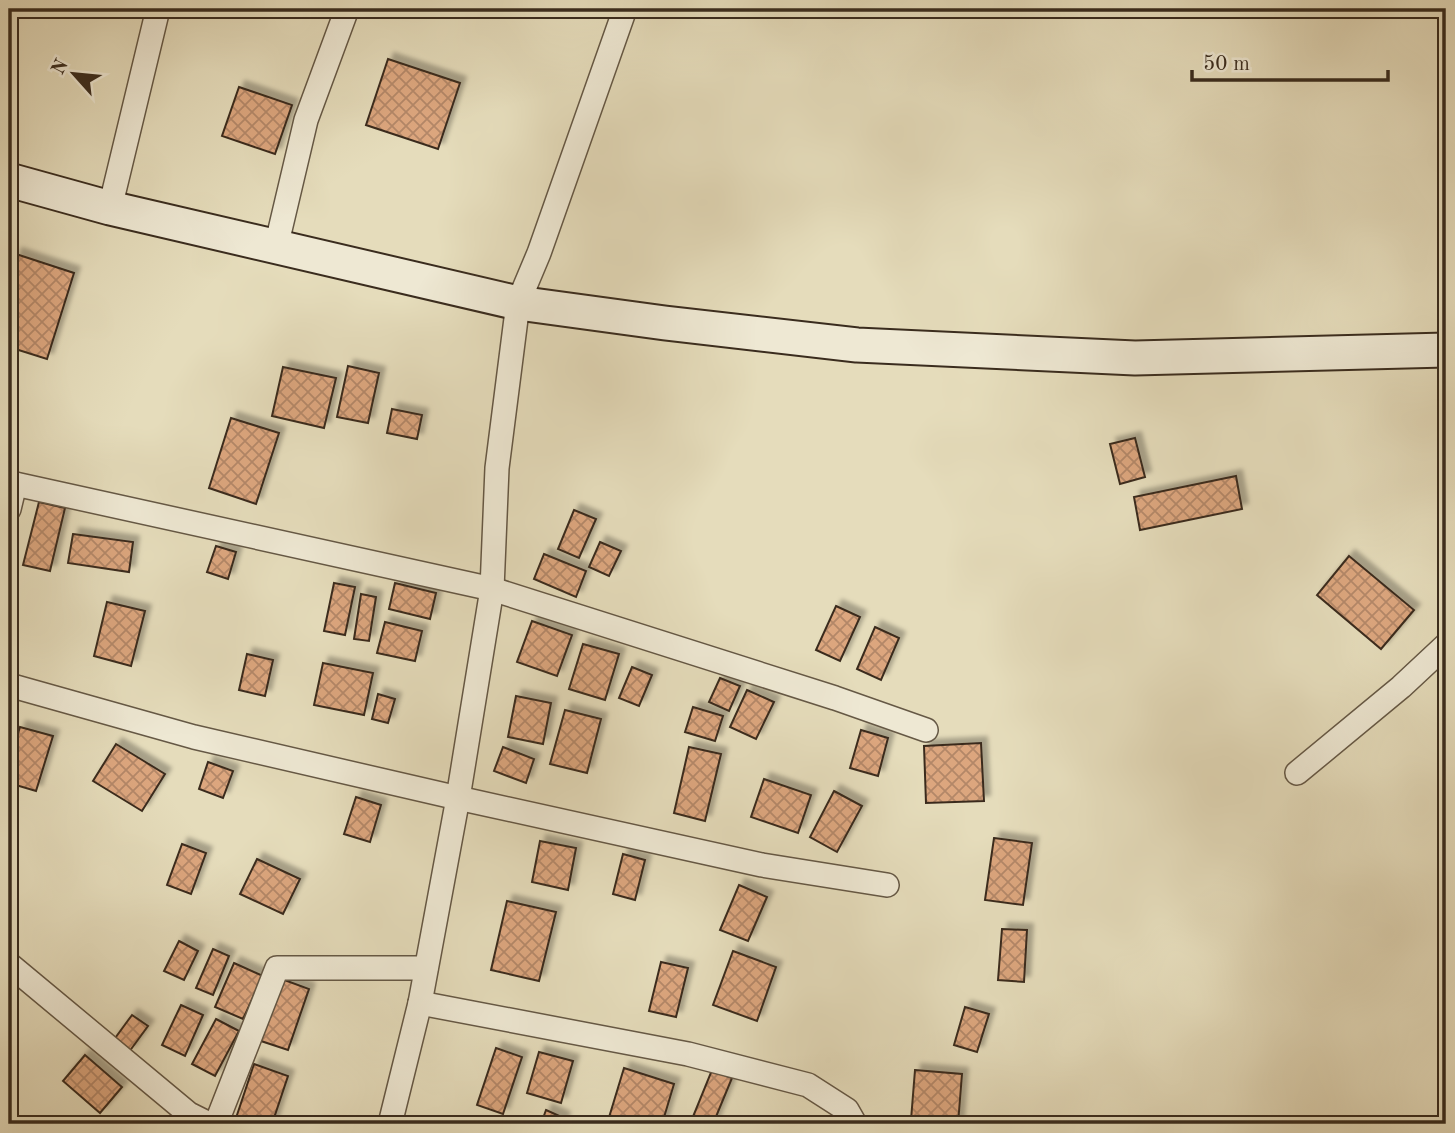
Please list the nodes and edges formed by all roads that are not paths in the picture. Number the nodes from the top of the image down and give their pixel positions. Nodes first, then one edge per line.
1 (158, 9) edge
2 (346, 9) edge
3 (625, 9) edge
4 (9, 180) edge
5 (110, 208) junction
6 (276, 247) junction
7 (518, 303) junction
8 (1446, 350) edge
9 (12, 484) edge
10 (9, 509) edge
11 (492, 589) junction
12 (1446, 645) edge
13 (9, 685) edge
14 (926, 730) dead end
15 (1297, 773) dead end
16 (458, 798) junction
17 (887, 885) dead end
18 (9, 967) edge
19 (426, 968) junction
20 (419, 1003) junction
21 (209, 1124) edge
22 (216, 1124) edge
23 (390, 1124) edge
24 (855, 1124) edge

1 - 5 street
2 - 6 street
3 - 7 street
4 - 5 main road
5 - 6 main road
6 - 7 main road
7 - 8 main road
7 - 11 street
9 - 10 street
9 - 11 street
11 - 14 street
11 - 16 street
12 - 15 street
13 - 16 street
16 - 17 street
16 - 19 street
18 - 21 street
19 - 20 street
19 - 22 street
20 - 23 street
20 - 24 street

